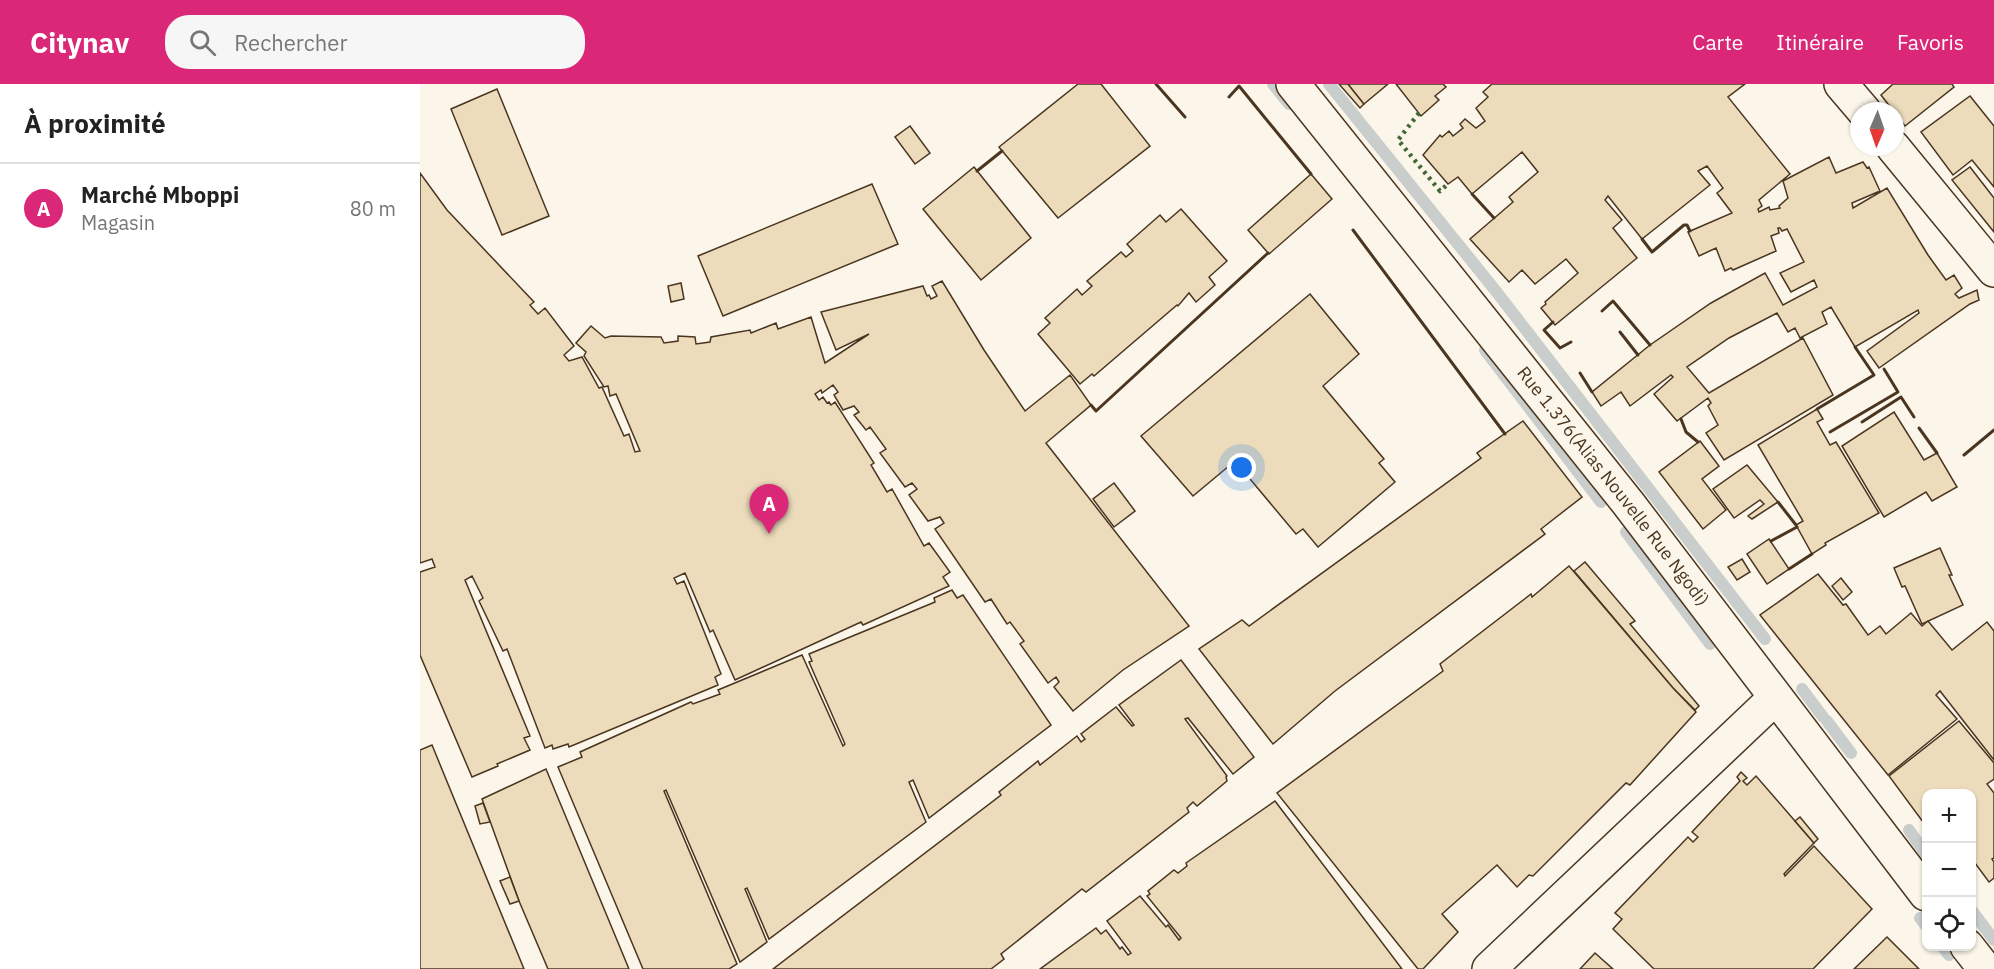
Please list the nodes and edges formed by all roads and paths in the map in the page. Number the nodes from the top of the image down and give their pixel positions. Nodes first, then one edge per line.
1 (1293, 84) edge
2 (1841, 84) edge
3 (1856, 102) edge
4 (1900, 156) edge
5 (1994, 270) edge
6 (1775, 698) junction
7 (1922, 889) edge
8 (1971, 951) edge
9 (1489, 969) edge
10 (1985, 969) edge

1 - 6 street, Rue 1.376(Alias Nouvelle Rue Ngodi)
2 - 3 street
4 - 5 street
6 - 7 street, Rue 1.376(Alias Nouvelle Rue Ngodi)
6 - 9 street
8 - 10 street

